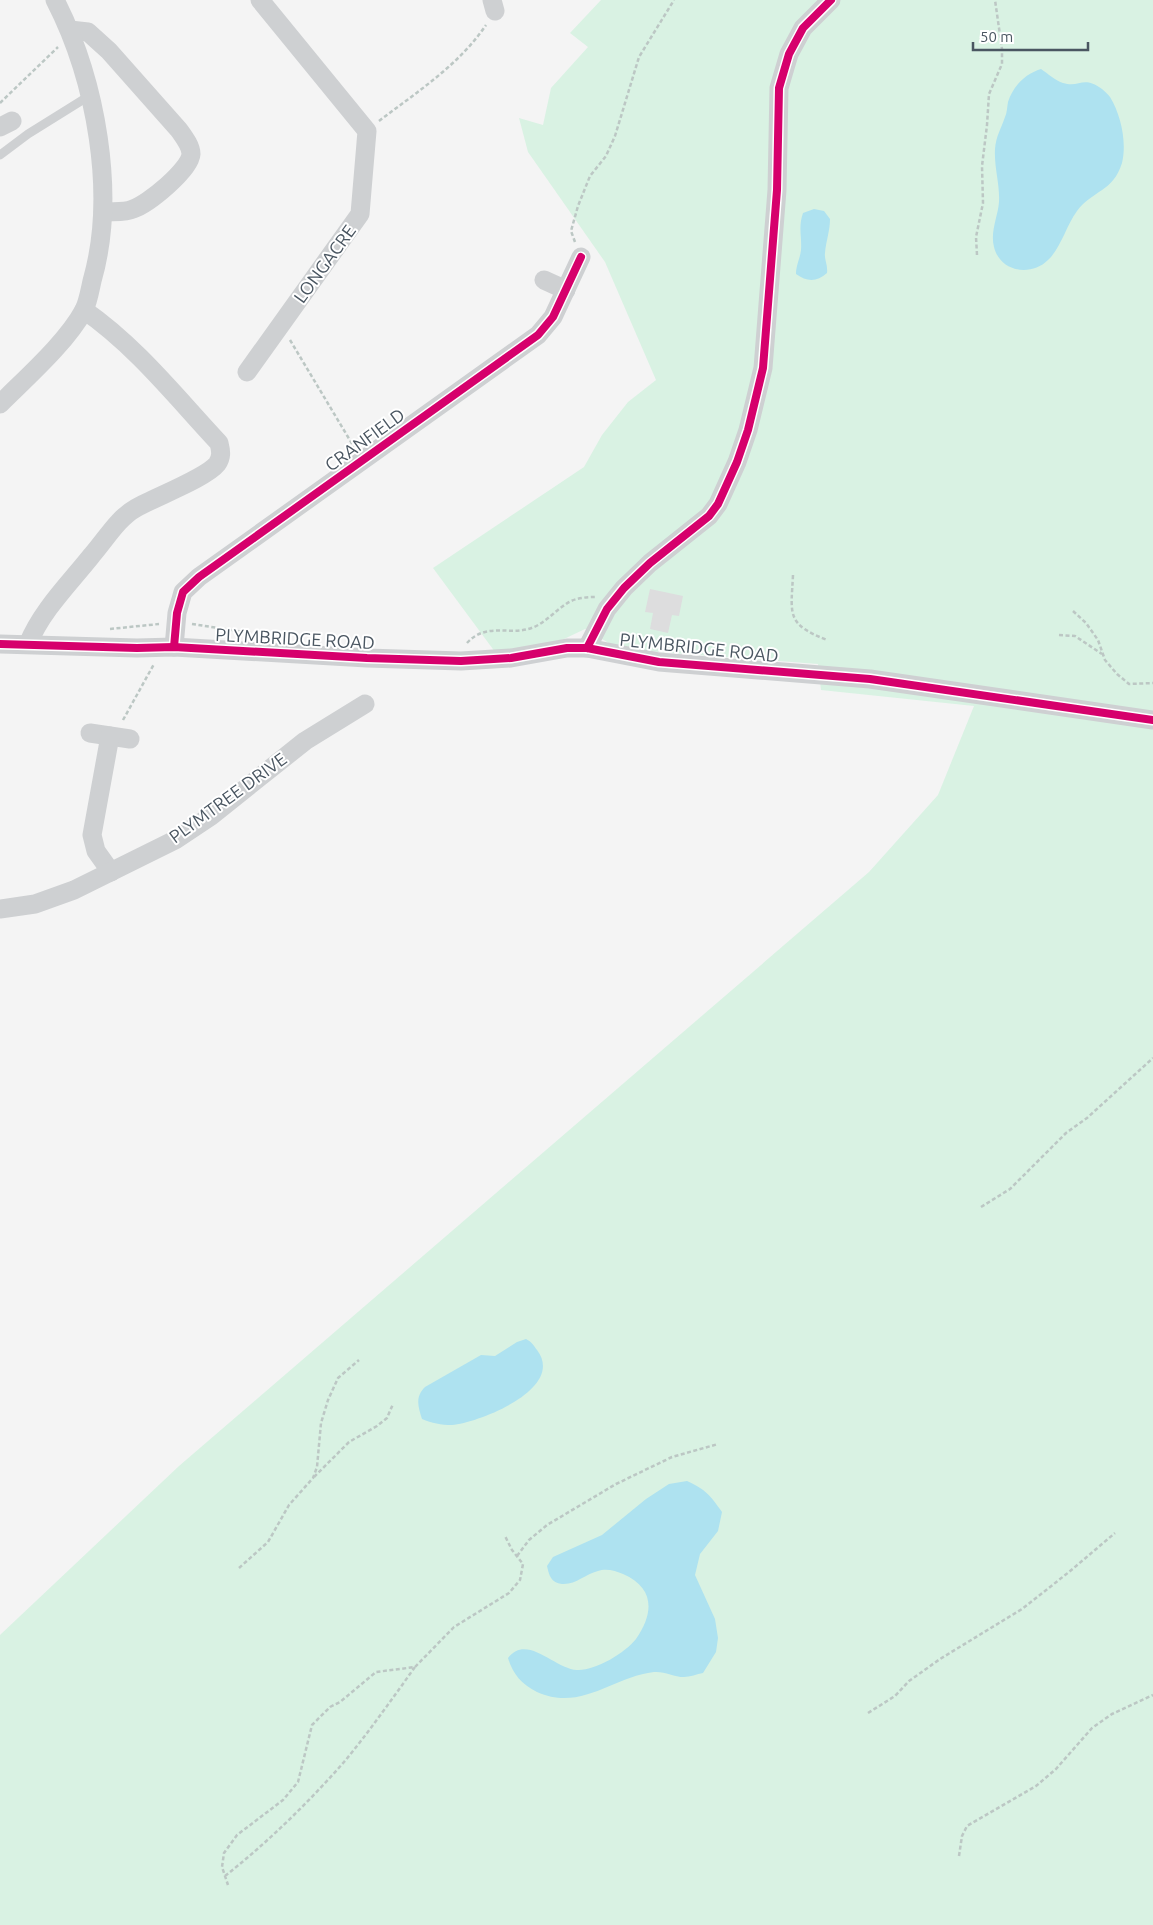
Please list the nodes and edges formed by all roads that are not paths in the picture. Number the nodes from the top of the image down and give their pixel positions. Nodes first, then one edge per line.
1 (55, 0) edge
2 (260, 0) edge
3 (831, 0) edge
4 (71, 32) junction
5 (89, 96) junction
6 (0, 155) edge
7 (102, 212) junction
8 (581, 257) road end
9 (544, 280) dead end
10 (566, 290) junction
11 (84, 310) junction
12 (247, 372) dead end
13 (0, 404) edge
14 (0, 644) edge
15 (28, 644) junction
16 (169, 647) junction
17 (587, 648) junction
18 (365, 704) dead end
19 (1153, 720) edge
20 (90, 733) dead end
21 (110, 736) junction
22 (130, 739) dead end
23 (111, 872) junction
24 (0, 909) edge

1 - 4 street
2 - 12 street, LONGACRE
3 - 17 street
4 - 5 street
4 - 7 street
5 - 6 lane
5 - 7 street
7 - 11 street
8 - 10 street, CRANFIELD
9 - 10 street
10 - 16 street, CRANFIELD
11 - 13 street
11 - 15 street
14 - 15 street, PLYMBRIDGE ROAD
15 - 16 street, PLYMBRIDGE ROAD
16 - 17 street, PLYMBRIDGE ROAD
17 - 19 street, PLYMBRIDGE ROAD
18 - 23 street, PLYMTREE DRIVE
20 - 21 street
21 - 22 street
21 - 23 street
23 - 24 street, PLYMTREE DRIVE

